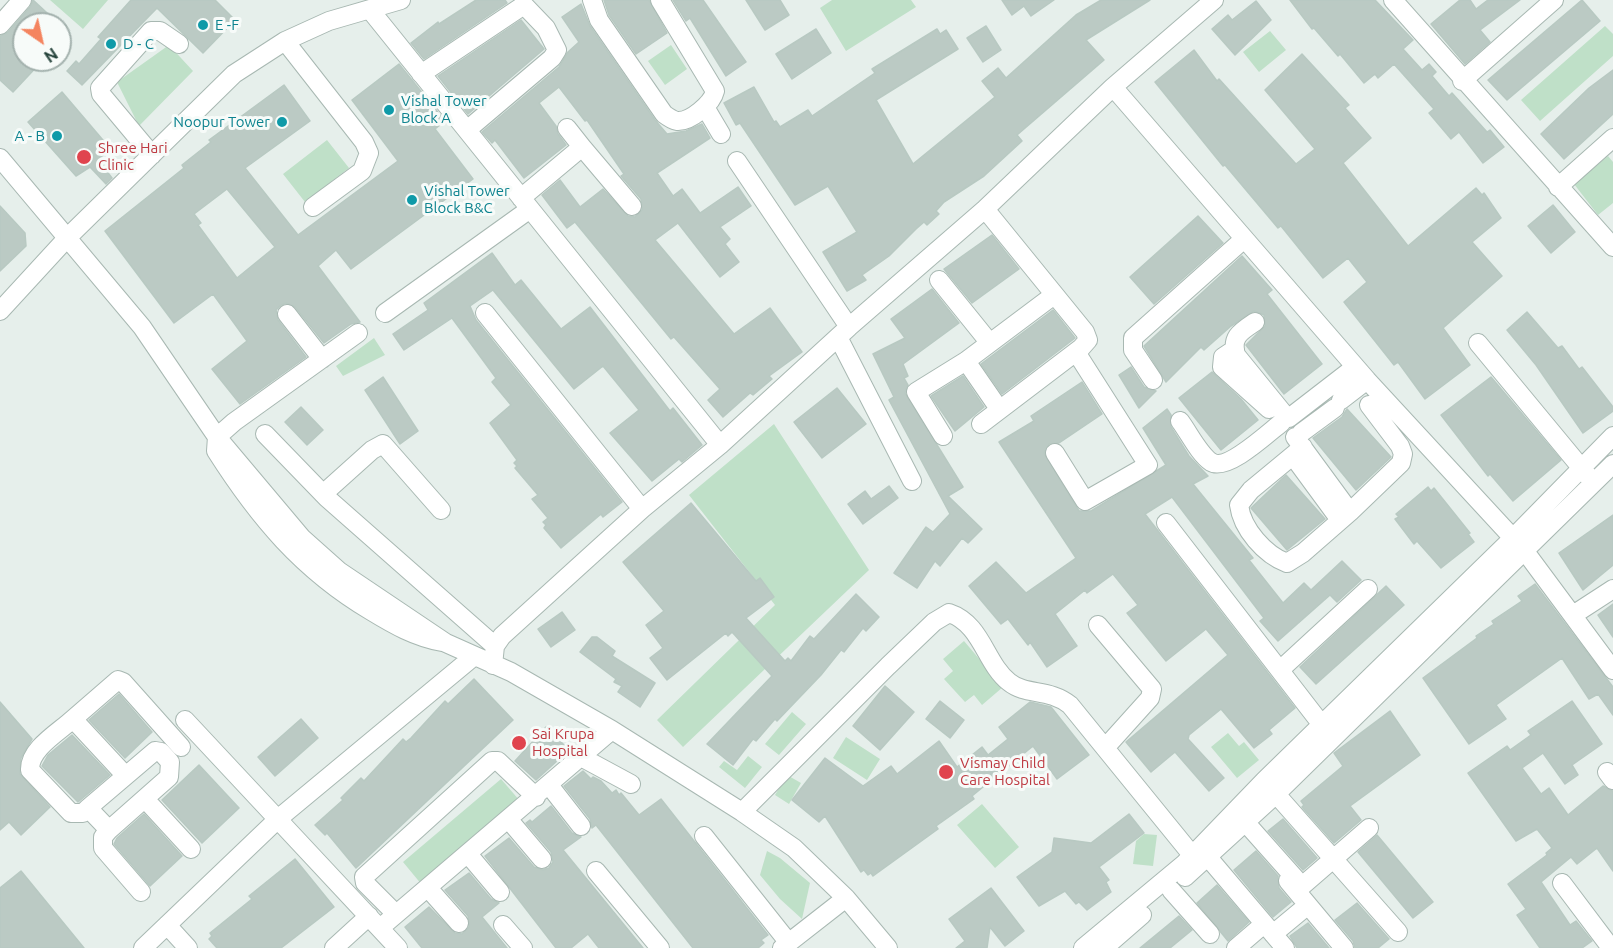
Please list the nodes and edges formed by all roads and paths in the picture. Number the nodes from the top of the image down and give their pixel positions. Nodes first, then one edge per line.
1 (22, 0) edge
2 (401, 0) edge
3 (592, 0) edge
4 (660, 0) edge
5 (1214, 0) edge
6 (1554, 0) edge
7 (1400, 2) edge
8 (371, 11) junction
9 (0, 25) edge
10 (285, 41) junction
11 (179, 44) dead end
12 (421, 74) junction
13 (1462, 81) junction
14 (1113, 87) junction
15 (705, 107) junction
16 (567, 128) dead end
17 (466, 130) junction
18 (721, 134) dead end
19 (1613, 138) edge
20 (582, 147) junction
21 (152, 155) junction
22 (0, 158) edge
23 (737, 161) dead end
24 (1558, 187) junction
25 (526, 204) junction
26 (632, 206) dead end
27 (313, 207) dead end
28 (985, 210) junction
29 (68, 237) junction
30 (1244, 239) junction
31 (1613, 247) edge
32 (939, 280) dead end
33 (1054, 295) junction
34 (0, 311) edge
35 (385, 313) dead end
36 (485, 313) dead end
37 (287, 314) dead end
38 (1255, 322) dead end
39 (844, 332) junction
40 (358, 333) dead end
41 (988, 342) junction
42 (1478, 343) dead end
43 (1076, 352) junction
44 (322, 359) junction
45 (966, 362) junction
46 (1361, 374) junction
47 (1153, 380) dead end
48 (994, 403) dead end
49 (1370, 405) dead end
50 (1283, 418) junction
51 (1180, 421) dead end
52 (981, 424) dead end
53 (265, 434) dead end
54 (943, 436) dead end
55 (1613, 436) edge
56 (217, 437) junction
57 (1298, 443) junction
58 (720, 445) junction
59 (1054, 453) dead end
60 (1613, 464) edge
61 (1587, 476) junction
62 (912, 481) dead end
63 (323, 495) junction
64 (642, 509) junction
65 (441, 510) dead end
66 (1345, 516) junction
67 (1166, 523) dead end
68 (1519, 544) junction
69 (1368, 589) dead end
70 (1613, 589) edge
71 (1573, 615) junction
72 (1098, 625) dead end
73 (495, 646) junction
74 (473, 657) junction
75 (493, 665) junction
76 (1280, 670) junction
77 (1613, 670) edge
78 (73, 719) junction
79 (1322, 725) junction
80 (612, 730) junction
81 (1106, 748) junction
82 (174, 753) junction
83 (581, 757) junction
84 (125, 775) junction
85 (631, 784) dead end
86 (1270, 787) junction
87 (542, 791) junction
88 (145, 799) junction
89 (88, 808) junction
90 (742, 812) junction
91 (279, 818) junction
92 (509, 820) junction
93 (1244, 824) junction
94 (580, 826) dead end
95 (1369, 828) dead end
96 (109, 830) junction
97 (704, 836) dead end
98 (191, 849) dead end
99 (1200, 853) junction
100 (468, 854) junction
101 (1333, 858) junction
102 (542, 859) dead end
103 (596, 871) dead end
104 (1562, 883) dead end
105 (428, 888) junction
106 (1171, 890) junction
107 (141, 892) dead end
108 (500, 892) dead end
109 (846, 898) junction
110 (1308, 905) junction
111 (396, 914) junction
112 (375, 922) junction
113 (459, 923) dead end
114 (167, 925) junction
115 (503, 925) dead end
116 (1269, 929) junction
117 (1398, 932) dead end
118 (1210, 934) dead end
119 (786, 946) edge
120 (143, 948) edge
121 (188, 948) edge
122 (334, 948) edge
123 (398, 948) edge
124 (523, 948) edge
125 (660, 948) edge
126 (888, 948) edge
127 (1083, 948) edge
128 (1104, 948) edge
129 (1236, 948) edge
130 (1285, 948) edge
131 (1344, 948) edge
132 (1611, 948) edge

1 - 9 street
2 - 8 street
3 - 15 street
4 - 15 street
5 - 14 street
6 - 13 street
7 - 13 street
8 - 10 street
8 - 12 street
10 - 21 street
10 - 27 street
11 - 21 street
12 - 17 street
12 - 17 street
13 - 24 street
14 - 28 street
14 - 30 street
15 - 18 street
16 - 20 street
17 - 25 street
19 - 24 street
20 - 25 street
20 - 26 street
21 - 29 street
22 - 29 street
23 - 39 street
24 - 31 street
25 - 35 street
25 - 58 street
28 - 33 street
28 - 39 street
29 - 34 street
29 - 56 street
30 - 46 street
30 - 47 street
32 - 41 street
33 - 41 street
33 - 43 street
36 - 64 street
37 - 44 street
38 - 50 street
39 - 58 street
39 - 62 street
40 - 44 street
41 - 45 street
42 - 61 street
43 - 52 street
43 - 59 street
44 - 56 street
45 - 48 street
45 - 54 street
46 - 50 street
46 - 57 street
46 - 68 street
49 - 66 street
50 - 51 street
50 - 57 street
53 - 63 street
55 - 61 street
56 - 74 street
57 - 66 street
57 - 66 street
58 - 64 street
60 - 61 street
61 - 68 street
63 - 65 street
63 - 73 street
64 - 73 street
67 - 76 street
68 - 71 street
68 - 79 street
68 - 86 street
69 - 76 street
70 - 71 street
71 - 77 street
72 - 81 street
73 - 75 street
74 - 75 street
74 - 91 street
75 - 80 street
76 - 79 street
78 - 82 street
78 - 84 street
78 - 89 street
79 - 86 street
80 - 83 street
80 - 90 street
81 - 90 street
81 - 99 street
82 - 84 street
82 - 88 street
82 - 91 street
83 - 85 street
83 - 87 street
84 - 89 street
86 - 93 street
86 - 99 street
86 - 101 street
87 - 92 street
87 - 94 street
87 - 111 street
88 - 96 street
88 - 98 street
89 - 96 street
90 - 109 street
91 - 112 street
91 - 114 street
92 - 100 street
92 - 102 street
93 - 99 street
93 - 101 street
93 - 110 street
95 - 101 street
96 - 107 street
97 - 119 street
99 - 106 street
99 - 116 street
99 - 127 street
100 - 105 street
100 - 108 street
101 - 117 street
103 - 125 street
104 - 132 street
105 - 111 street
105 - 113 street
106 - 118 street
106 - 128 street
109 - 119 street
109 - 126 street
110 - 116 street
110 - 131 street
111 - 112 street
112 - 122 street
112 - 123 street
114 - 120 street
114 - 121 street
115 - 124 street
116 - 129 street
116 - 130 street

